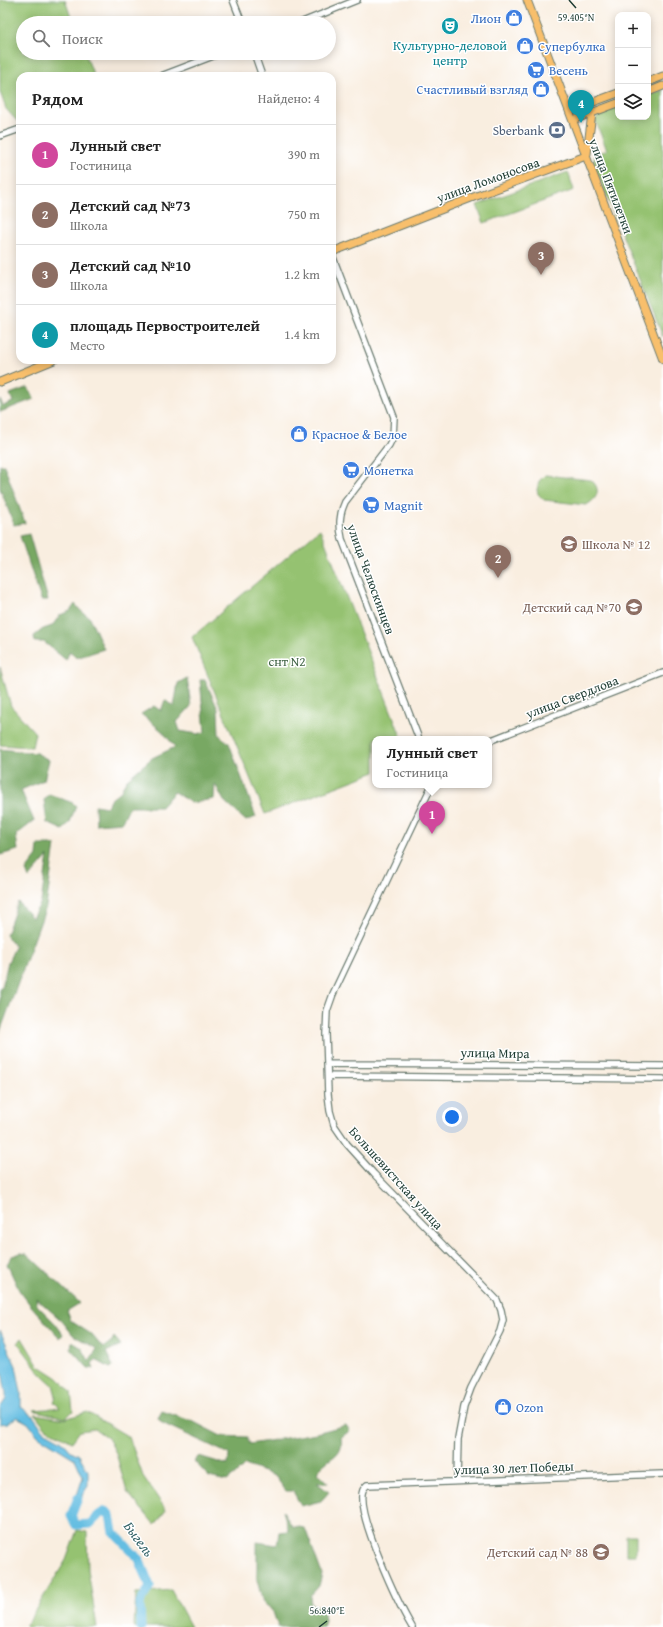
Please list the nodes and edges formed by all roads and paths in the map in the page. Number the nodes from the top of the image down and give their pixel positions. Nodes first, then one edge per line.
1 (234, 0) edge
2 (357, 0) edge
3 (527, 0) edge
4 (240, 16) edge
5 (317, 16) edge
6 (203, 60) edge
7 (256, 60) edge
8 (171, 72) edge
9 (261, 72) edge
10 (663, 76) edge
11 (651, 81) edge
12 (663, 86) edge
13 (651, 91) edge
14 (615, 94) edge
15 (596, 101) junction
16 (615, 104) edge
17 (600, 110) junction
18 (569, 111) junction
19 (592, 113) junction
20 (573, 120) junction
21 (16, 130) edge
22 (0, 136) edge
23 (586, 156) junction
24 (336, 250) edge
25 (336, 266) edge
26 (663, 358) edge
27 (44, 364) edge
28 (0, 382) edge
29 (663, 673) edge
30 (418, 736) edge
31 (492, 740) edge
32 (431, 788) edge
33 (327, 1064) junction
34 (663, 1066) edge
35 (328, 1076) junction
36 (663, 1079) edge
37 (663, 1474) edge
38 (457, 1481) junction
39 (412, 1627) edge

1 - 4 street
2 - 5 street
3 - 18 main road, улица Пятилетки
6 - 8 street
7 - 9 street
10 - 11 main road
12 - 13 main road
14 - 15 main road
15 - 17 main road
15 - 18 main road
16 - 17 main road
17 - 19 main road
18 - 20 main road, улица Пятилетки
19 - 20 main road
19 - 23 main road
20 - 23 main road, улица Пятилетки
21 - 22 street
23 - 24 main road, улица Ломоносова
23 - 26 main road, улица Пятилетки
25 - 30 street, улица Челюскинцев
27 - 28 main road
29 - 31 street, улица Свердлова
32 - 33 street, Большевистская улица
33 - 34 street, улица Мира
33 - 35 street, Большевистская улица
35 - 36 street, улица Мира
35 - 38 street, Большевистская улица
37 - 38 street, улица 30 лет Победы
38 - 39 street, улица 30 лет Победы

